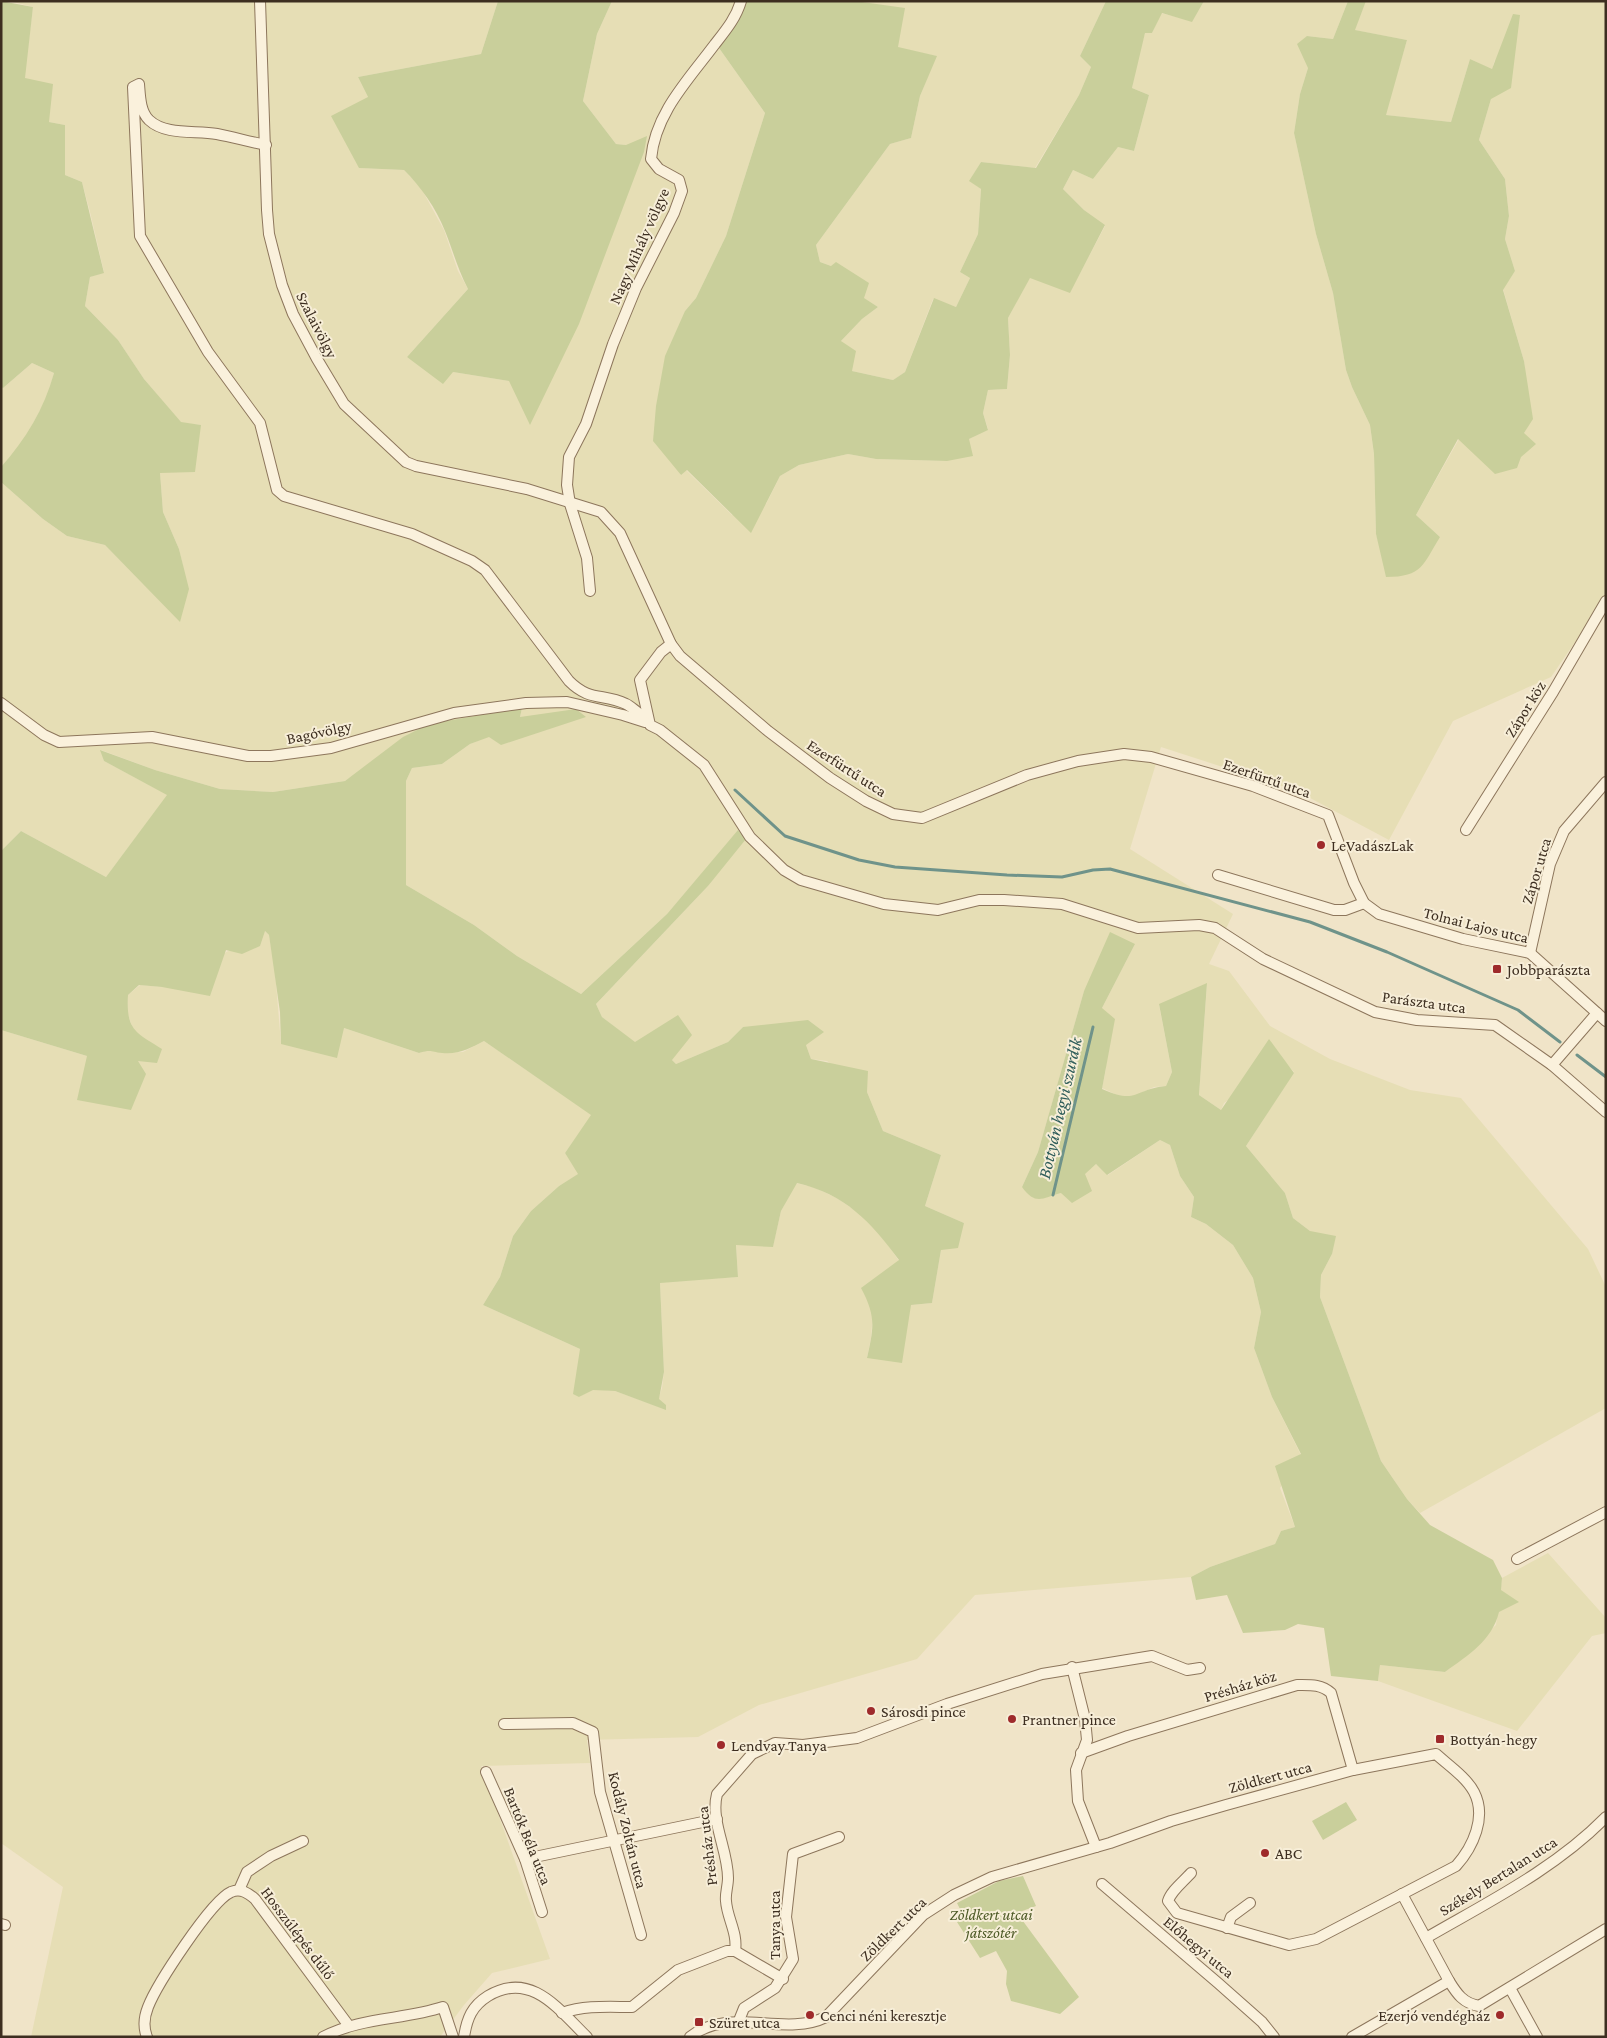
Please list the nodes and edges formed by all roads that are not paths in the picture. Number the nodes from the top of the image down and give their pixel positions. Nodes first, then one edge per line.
1 (260, 1) edge
2 (741, 1) edge
3 (266, 145) junction
4 (570, 504) junction
5 (590, 591) dead end
6 (1606, 601) edge
7 (671, 644) junction
8 (1, 703) edge
9 (642, 715) dead end
10 (650, 725) junction
11 (1606, 782) edge
12 (1466, 830) dead end
13 (1218, 875) dead end
14 (1364, 902) junction
15 (1199, 925) joint
16 (1530, 953) junction
17 (1597, 1013) junction
18 (1606, 1020) edge
19 (1552, 1065) junction
20 (1606, 1112) edge
21 (1606, 1512) edge
22 (1517, 1559) dead end
23 (1072, 1667) junction
24 (1200, 1668) dead end
25 (504, 1724) dead end
26 (1081, 1753) junction
27 (1353, 1770) junction
28 (486, 1772) dead end
29 (1606, 1817) edge
30 (718, 1819) junction
31 (839, 1837) dead end
32 (613, 1840) junction
33 (303, 1842) dead end
34 (1096, 1847) junction
35 (525, 1858) junction
36 (1191, 1873) dead end
37 (1102, 1884) dead end
38 (239, 1890) junction
39 (1402, 1894) junction
40 (1250, 1903) dead end
41 (542, 1912) dead end
42 (1226, 1928) junction
43 (1606, 1929) edge
44 (641, 1935) dead end
45 (1426, 1938) junction
46 (735, 1950) junction
47 (782, 1979) junction
48 (1449, 1981) junction
49 (1510, 1988) junction
50 (562, 2013) junction
51 (738, 2022) junction
52 (349, 2026) junction
53 (147, 2037) edge
54 (323, 2037) edge
55 (453, 2037) edge
56 (464, 2037) edge
57 (587, 2037) edge
58 (690, 2037) edge
59 (1274, 2037) edge
60 (1352, 2037) edge
61 (1538, 2037) edge

1 - 3 street, Szalaivölgy
2 - 4 street, Nagy Mihály völgye
3 - 4 street, Szalaivölgy
3 - 9 street
4 - 5 street
4 - 7 street, Ezerfürtű utca
6 - 12 street, Zápor köz
7 - 10 street
7 - 14 street, Ezerfürtű utca
8 - 10 street, Bagóvölgy
10 - 15 street, Bagóvölgy
11 - 16 street, Zápor utca
13 - 14 street
14 - 16 street, Tolnai Lajos utca
15 - 19 street, Parászta utca
16 - 17 street, Tolnai Lajos utca
17 - 18 street, Tolnai Lajos utca
17 - 19 street
19 - 20 street, Parászta utca
21 - 22 street
23 - 24 street, Présház utca
23 - 26 street
23 - 30 street, Présház utca
25 - 32 street, Kodály Zoltán utca
26 - 27 street, Présház köz
26 - 34 street
27 - 34 street, Zöldkert utca
27 - 39 street, Zöldkert utca
28 - 35 street, Bartók Béla utca
29 - 45 street, Székely Bertalan utca
30 - 32 street
30 - 46 street, Présház utca
31 - 47 street, Tanya utca
32 - 35 street
32 - 44 street, Kodály Zoltán utca
33 - 38 street
34 - 51 street, Zöldkert utca
35 - 41 street, Bartók Béla utca
36 - 42 street, Zöldkert utca
37 - 59 street, Előhegyi utca
38 - 52 street, Hosszúlépés dűlő
38 - 53 street, Hosszúlépés dűlő
39 - 42 street, Zöldkert utca
39 - 45 street
40 - 42 street
43 - 49 street
45 - 48 street
46 - 47 street
46 - 50 street
47 - 51 street, Tanya utca
48 - 49 street
48 - 60 street
49 - 61 street
50 - 56 street
50 - 57 street
51 - 58 street, Zöldkert utca
52 - 54 street
52 - 55 street

